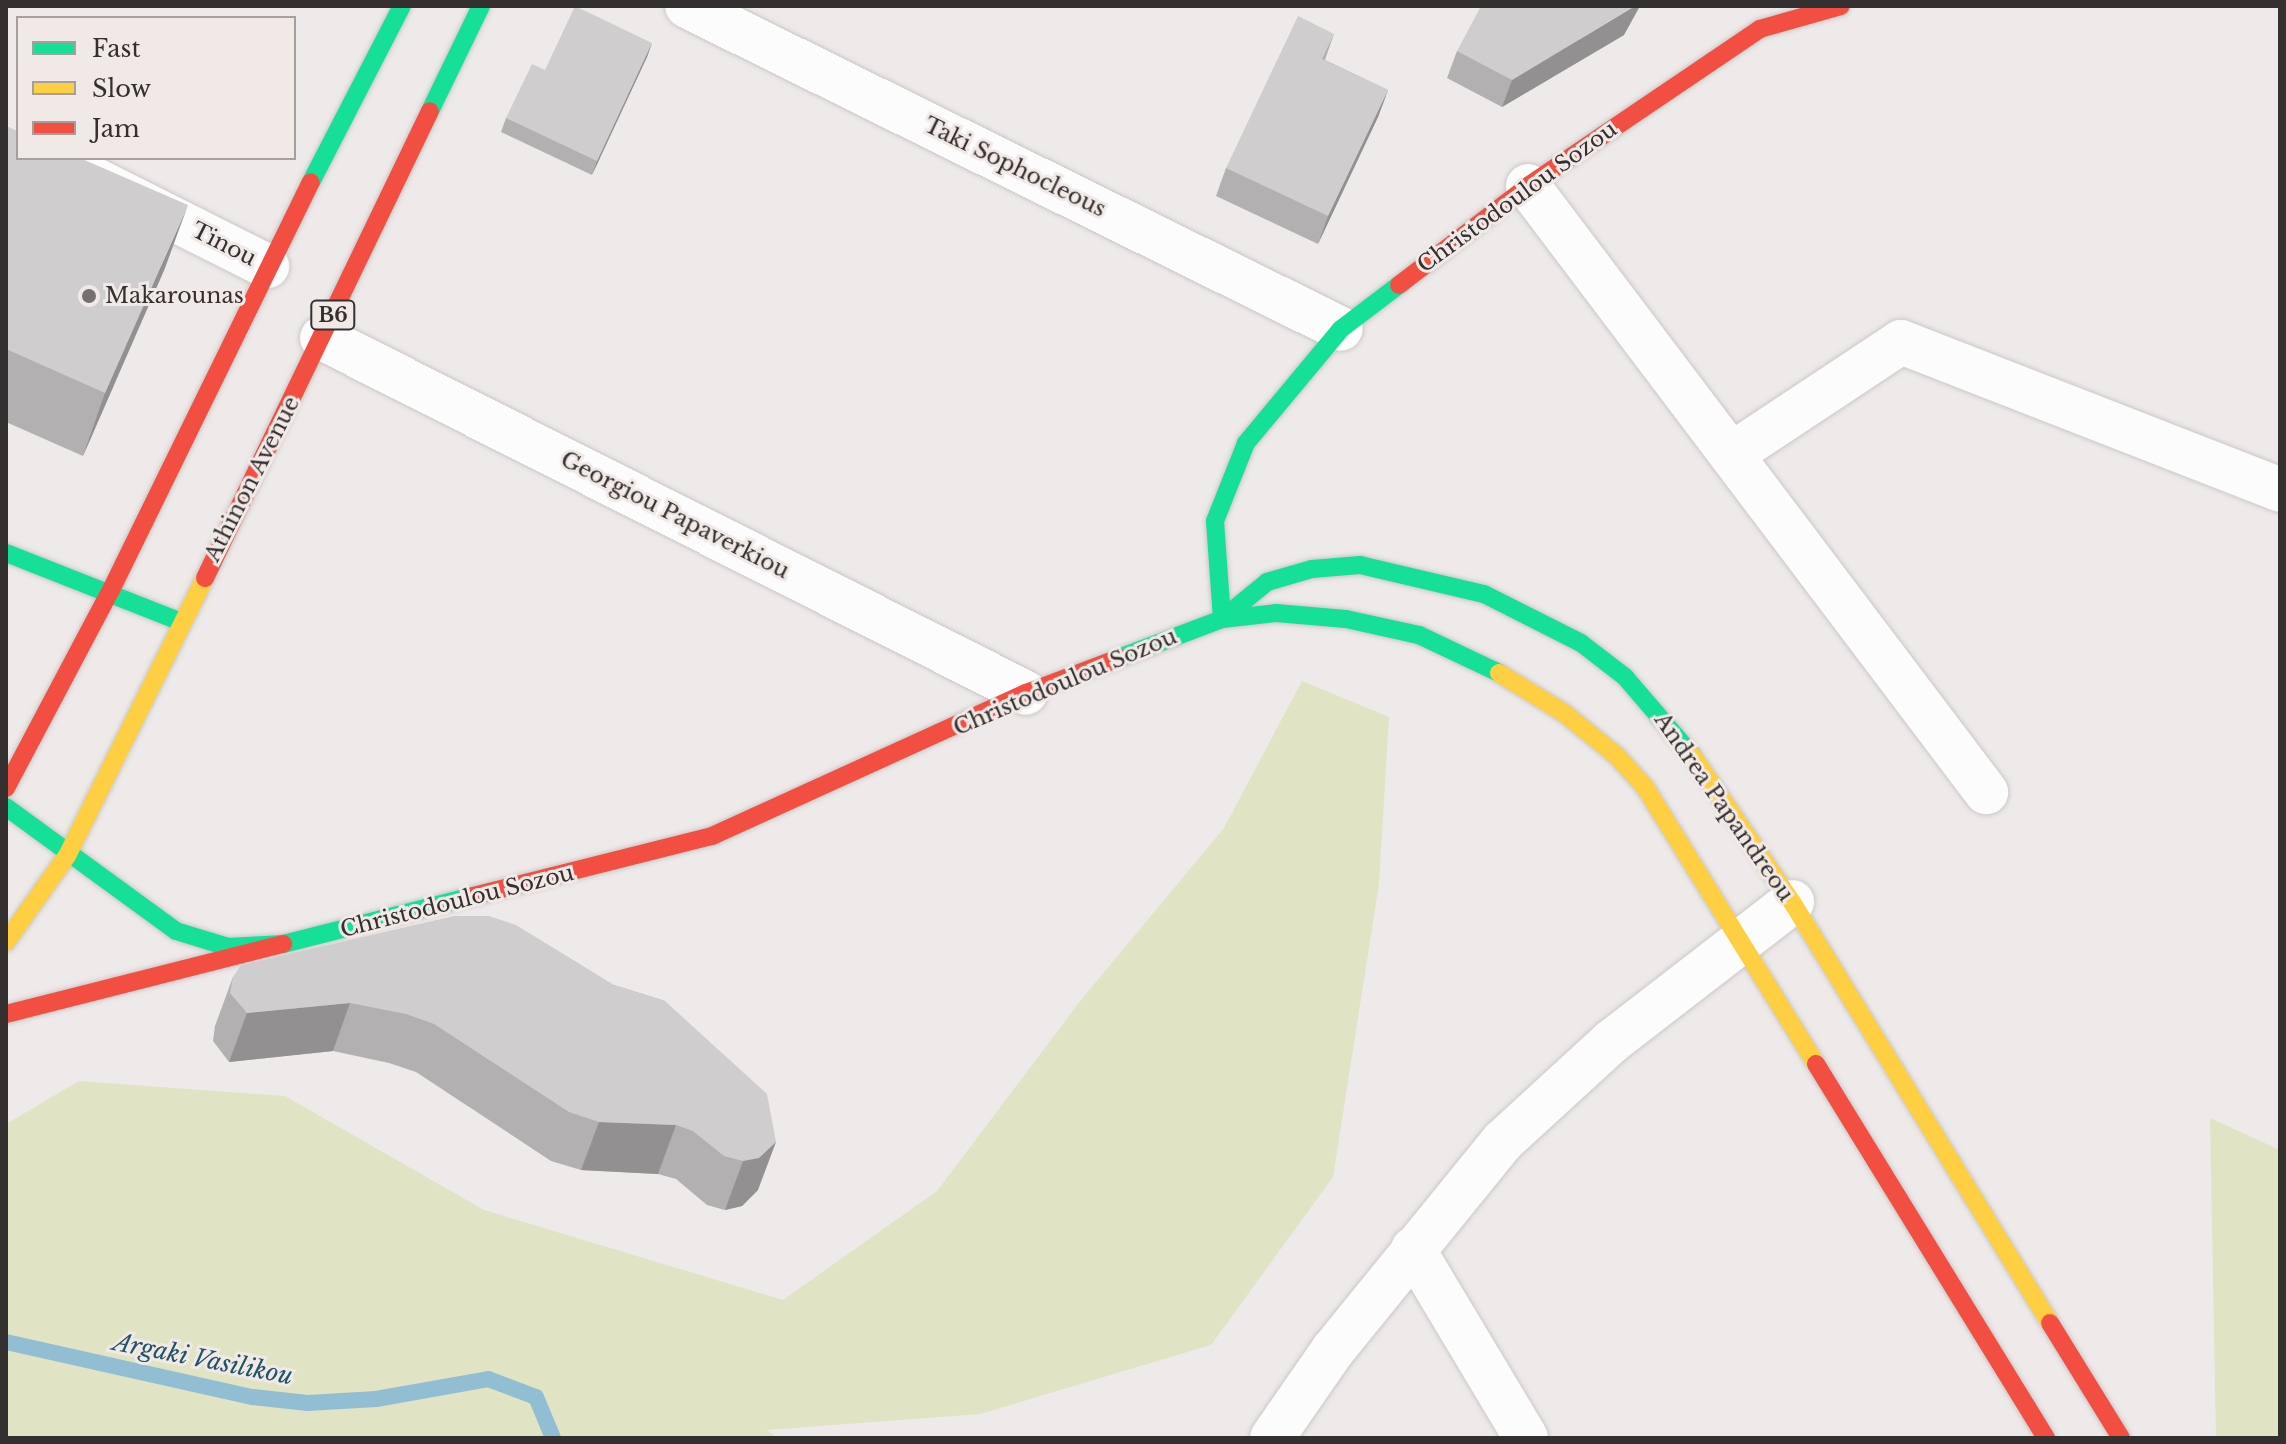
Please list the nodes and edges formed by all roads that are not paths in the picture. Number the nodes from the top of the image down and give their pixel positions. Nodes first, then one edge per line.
1 (402, 6) edge
2 (481, 6) edge
3 (687, 6) edge
4 (1841, 6) edge
5 (1753, 18) edge
6 (56, 160) edge
7 (1528, 186) junction
8 (267, 266) junction
9 (1341, 329) junction
10 (322, 338) junction
11 (1732, 454) junction
12 (2280, 490) edge
13 (6, 553) edge
14 (111, 590) junction
15 (1222, 619) junction
16 (181, 622) junction
17 (1026, 693) junction
18 (6, 788) edge
19 (1986, 792) dead end
20 (6, 807) edge
21 (67, 856) junction
22 (1792, 902) junction
23 (6, 942) edge
24 (283, 944) junction
25 (1739, 944) junction
26 (6, 1014) edge
27 (1413, 1249) junction
28 (1272, 1438) edge
29 (1526, 1438) edge
30 (2046, 1438) edge
31 (2121, 1438) edge

1 - 8 street
2 - 10 street, Athinon Avenue / B6
3 - 9 street, Taki Sophocleous
4 - 5 street, Christodoulou Sozou
5 - 7 street, Christodoulou Sozou
6 - 8 street, Tinou
7 - 9 street, Christodoulou Sozou
7 - 11 street
8 - 14 street
9 - 15 street, Christodoulou Sozou
10 - 16 street, Athinon Avenue / B6
10 - 17 street, Georgiou Papaverkiou
11 - 12 street
11 - 19 street
13 - 14 street
14 - 16 street
14 - 18 street
15 - 17 street, Christodoulou Sozou
15 - 22 street, Andrea Papandreou
15 - 25 street
16 - 21 street, Athinon Avenue / B6
17 - 24 street, Christodoulou Sozou
20 - 21 street, Christodoulou Sozou
21 - 23 street, Athinon Avenue / B6
21 - 24 street, Christodoulou Sozou
22 - 25 street
22 - 31 street, Andrea Papandreou
24 - 26 street
25 - 27 street
25 - 30 street
27 - 28 street
27 - 29 street

